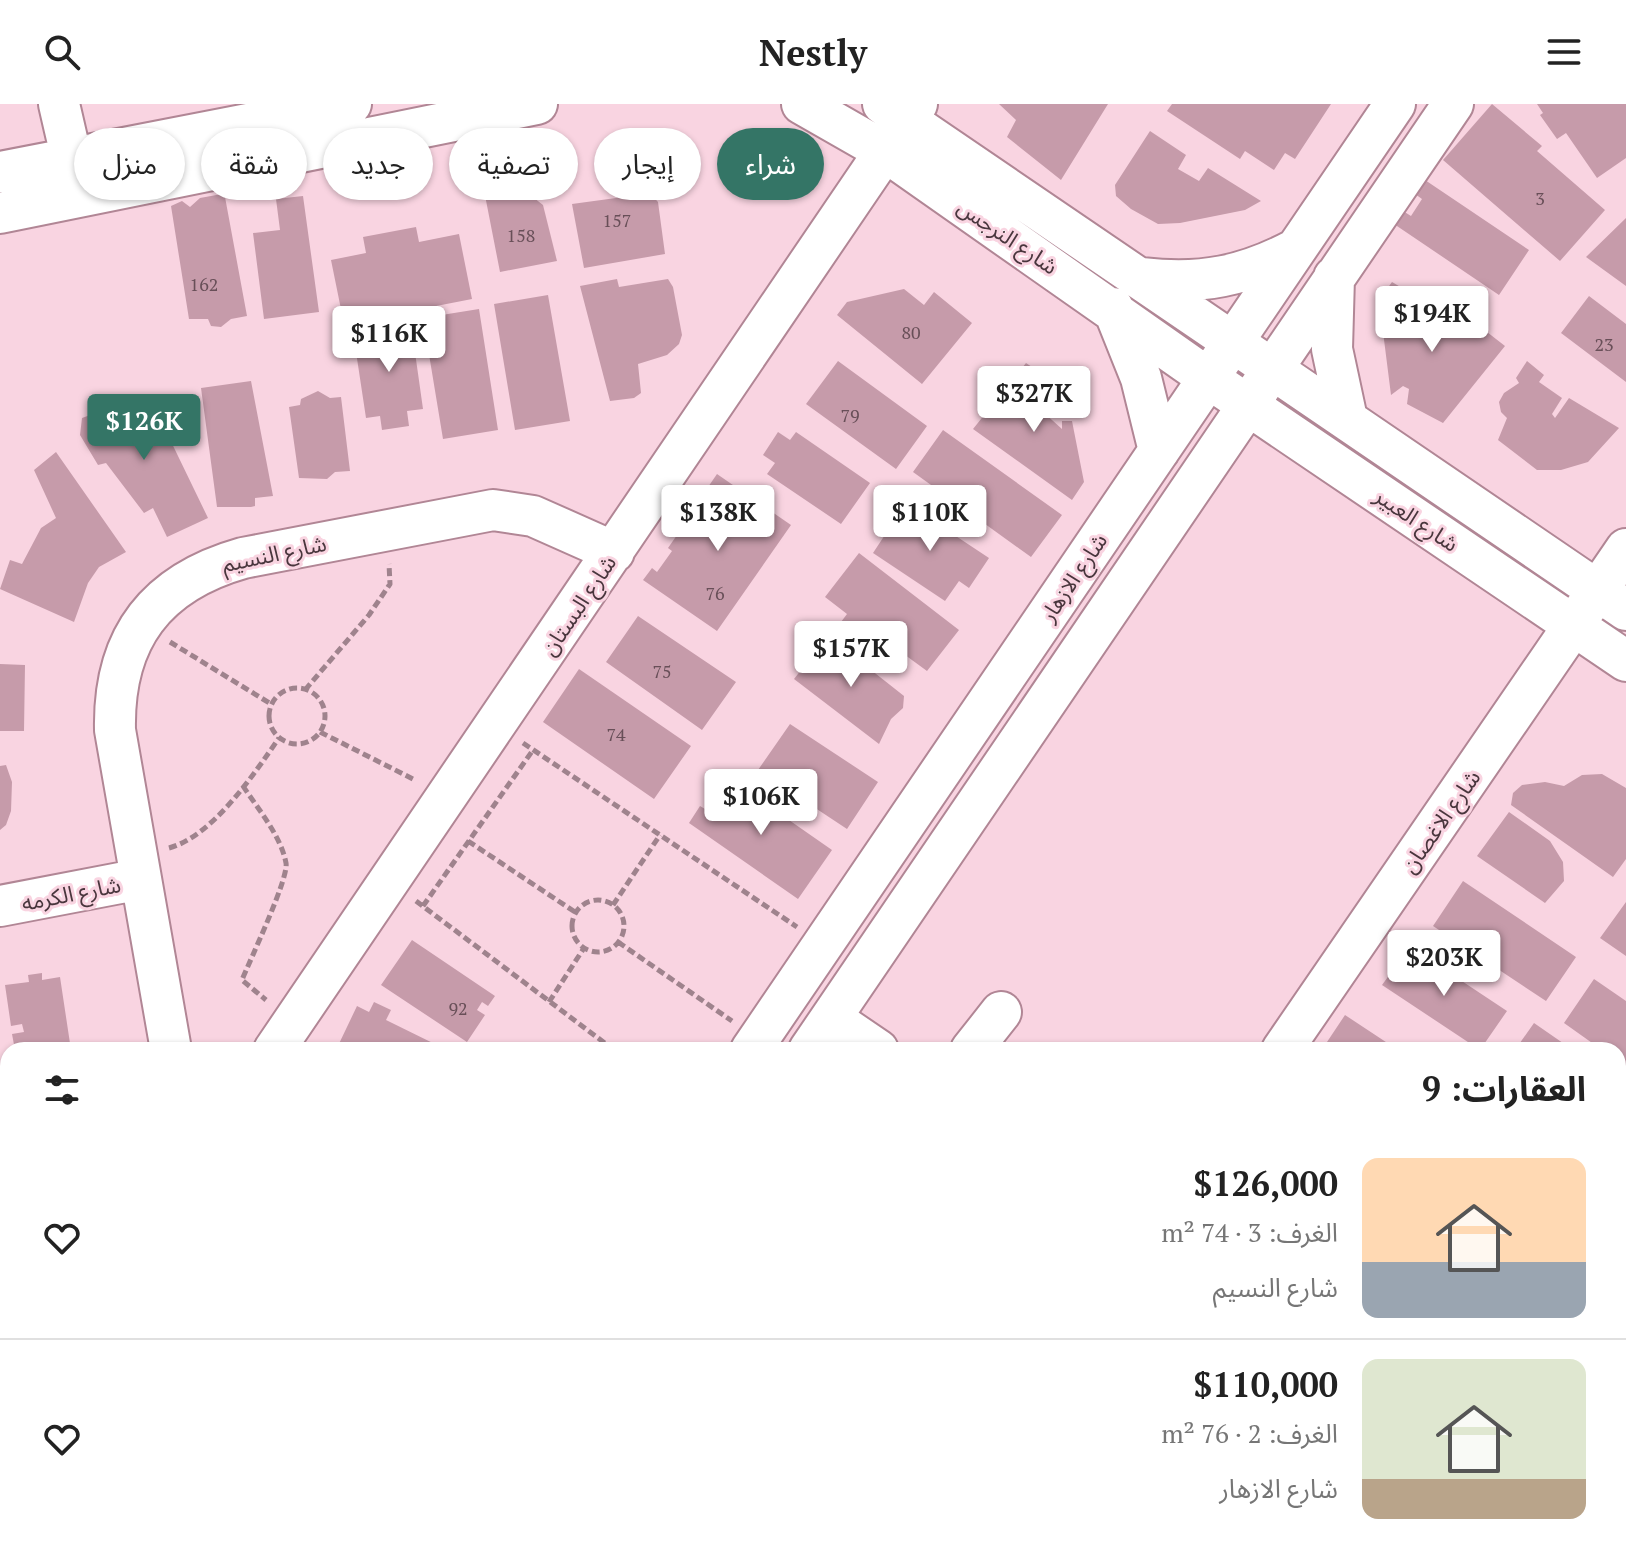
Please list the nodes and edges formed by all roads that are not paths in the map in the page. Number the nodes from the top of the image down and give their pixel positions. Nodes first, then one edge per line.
1 (59, 104) edge
2 (537, 104) edge
3 (802, 104) edge
4 (1395, 104) edge
5 (1453, 104) edge
6 (903, 109) edge
7 (404, 117) edge
8 (337, 119) edge
9 (886, 152) junction
10 (71, 156) junction
11 (185, 165) edge
12 (74, 168) edge
13 (0, 172) edge
14 (74, 197) edge
15 (0, 213) edge
16 (1296, 249) junction
17 (1334, 276) junction
18 (1139, 277) junction
19 (1113, 308) junction
20 (1233, 341) junction
21 (1272, 368) junction
22 (1208, 378) junction
23 (1247, 404) junction
24 (1347, 419) junction
25 (1159, 451) junction
26 (1626, 549) edge
27 (614, 552) junction
28 (1612, 601) edge
29 (1574, 626) junction
30 (1626, 661) edge
31 (140, 868) junction
32 (0, 906) edge
33 (1001, 1012) dead end
34 (820, 1034) edge
35 (284, 1036) edge
36 (170, 1042) edge
37 (756, 1042) edge
38 (849, 1042) edge
39 (977, 1042) edge
40 (1288, 1042) edge

1 - 10 street
2 - 7 street
3 - 9 street, شارع النرجس
4 - 16 street, شارع الازهار
5 - 17 street
6 - 9 street, شارع البستان
6 - 18 street, شارع النرجس
7 - 8 street
8 - 10 street
8 - 11 street
9 - 19 street, شارع النرجس
9 - 27 street, شارع البستان
10 - 12 street
10 - 13 street
14 - 15 street
16 - 18 street
16 - 20 street, شارع الازهار
17 - 21 street
17 - 24 street
18 - 20 street, شارع النرجس
19 - 22 street, شارع النرجس
19 - 25 street
20 - 21 street, شارع العبير
20 - 22 street, شارع الازهار
21 - 23 street
21 - 24 street, شارع العبير
22 - 23 street, شارع العبير
22 - 25 street, شارع الازهار
23 - 29 street, شارع العبير
23 - 34 street
24 - 28 street, شارع العبير
25 - 37 street, شارع الازهار
26 - 28 street, شارع الاغصان
27 - 31 street, شارع النسيم
27 - 35 street, شارع البستان
28 - 29 street, شارع الاغصان
29 - 30 street, شارع العبير
29 - 40 street, شارع الاغصان
31 - 32 street, شارع الكرمه
31 - 36 street, شارع النسيم
33 - 39 street
34 - 38 street

